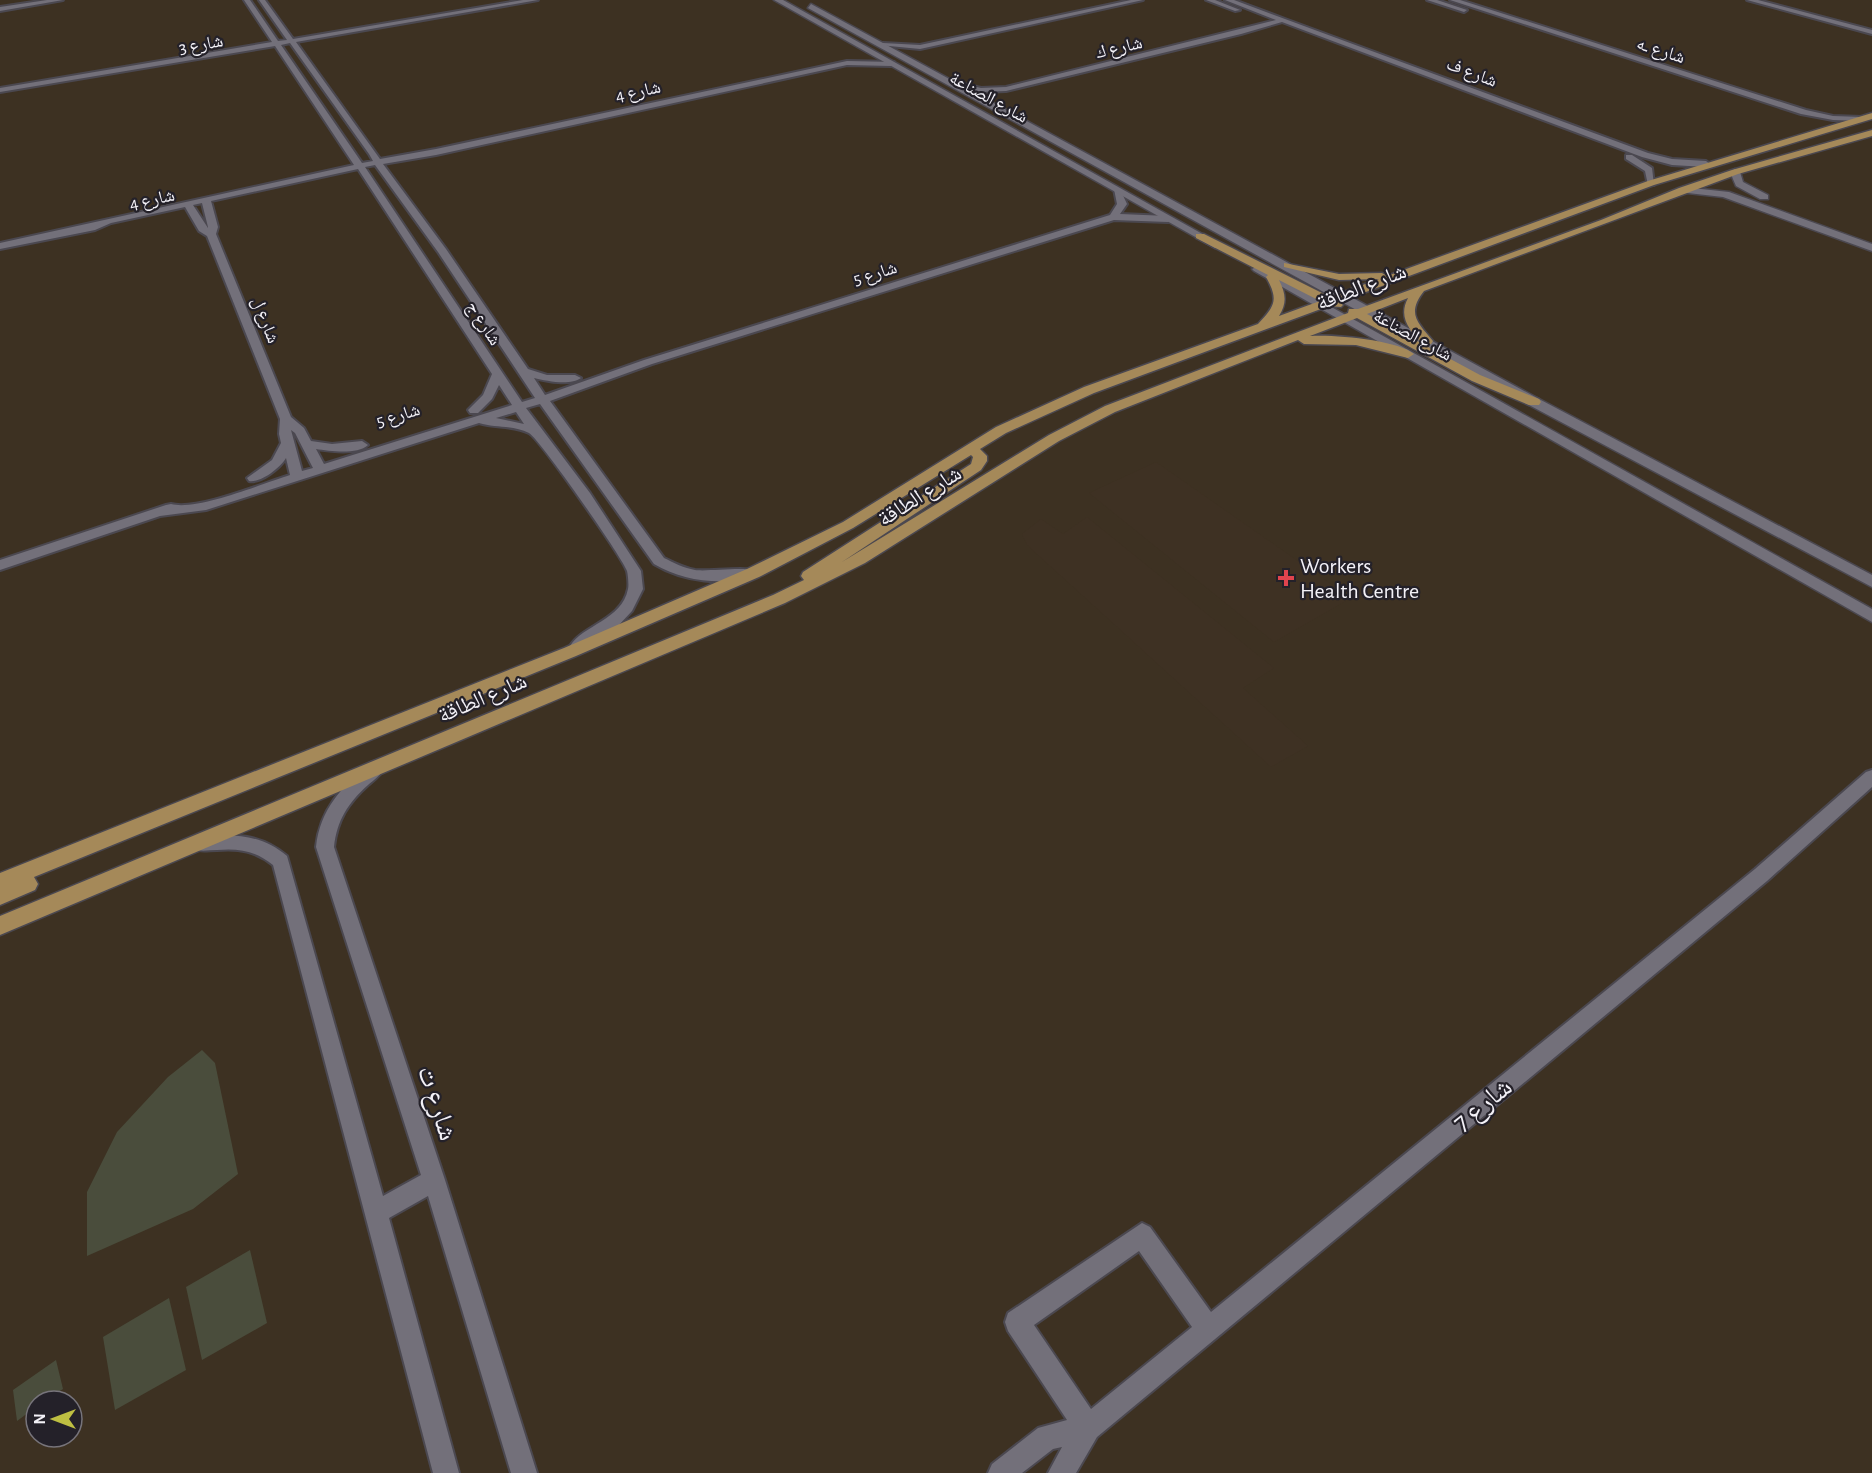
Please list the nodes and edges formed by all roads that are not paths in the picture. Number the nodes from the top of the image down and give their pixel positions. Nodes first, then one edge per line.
1 (60, 0) edge
2 (247, 0) edge
3 (262, 0) edge
4 (535, 0) edge
5 (777, 0) edge
6 (801, 0) edge
7 (1140, 0) edge
8 (1209, 0) edge
9 (1228, 0) edge
10 (1430, 0) edge
11 (1453, 0) edge
12 (1750, 0) edge
13 (1767, 0) edge
14 (0, 9) edge
15 (1250, 15) junction
16 (1282, 26) junction
17 (1534, 26) junction
18 (1872, 27) edge
19 (1523, 29) junction
20 (1252, 30) junction
21 (1872, 32) edge
22 (270, 34) junction
23 (325, 36) junction
24 (290, 39) junction
25 (277, 45) junction
26 (884, 45) junction
27 (920, 47) junction
28 (862, 48) junction
29 (239, 51) junction
30 (300, 54) junction
31 (284, 55) junction
32 (909, 59) junction
33 (847, 63) junction
34 (891, 64) junction
35 (1453, 83) junction
36 (959, 85) junction
37 (1442, 86) junction
38 (1006, 89) junction
39 (0, 92) edge
40 (998, 108) junction
41 (1867, 118) edge
42 (1812, 133) junction
43 (1872, 133) edge
44 (353, 156) junction
45 (404, 159) junction
46 (378, 161) junction
47 (1706, 164) junction
48 (1735, 172) junction
49 (362, 175) junction
50 (323, 177) junction
51 (350, 179) dead end
52 (388, 179) junction
53 (1651, 183) junction
54 (1683, 190) junction
55 (1118, 191) junction
56 (206, 202) junction
57 (189, 206) junction
58 (1113, 217) junction
59 (1168, 219) junction
60 (211, 234) junction
61 (1200, 236) junction
62 (1872, 237) edge
63 (0, 246) edge
64 (1872, 248) edge
65 (442, 251) junction
66 (421, 256) junction
67 (1444, 258) junction
68 (1288, 265) junction
69 (1402, 274) junction
70 (1272, 277) junction
71 (1420, 289) junction
72 (1344, 308) junction
73 (483, 312) junction
74 (459, 318) junction
75 (1257, 329) junction
76 (1427, 341) junction
77 (1278, 344) junction
78 (1408, 354) junction
79 (1212, 369) junction
80 (524, 372) junction
81 (497, 376) junction
82 (578, 383) junction
83 (540, 395) junction
84 (516, 402) junction
85 (1534, 402) junction
86 (474, 415) junction
87 (286, 419) junction
88 (564, 427) junction
89 (535, 431) junction
90 (287, 444) junction
91 (308, 444) junction
92 (362, 445) junction
93 (970, 447) junction
94 (318, 464) junction
95 (296, 471) junction
96 (254, 478) junction
97 (608, 487) junction
98 (585, 496) junction
99 (163, 513) junction
100 (0, 565) edge
101 (753, 573) junction
102 (1872, 582) edge
103 (779, 599) junction
104 (1872, 616) edge
105 (570, 652) junction
106 (377, 767) junction
107 (1872, 777) edge
108 (170, 815) junction
109 (195, 844) junction
110 (0, 882) edge
111 (0, 896) edge
112 (0, 926) edge
113 (434, 1180) junction
114 (375, 1213) junction
115 (1208, 1329) junction
116 (1088, 1428) junction
117 (446, 1473) edge
118 (524, 1473) edge
119 (1001, 1473) edge
120 (1061, 1473) edge

1 - 14 street
2 - 22 street, شارع ج
3 - 24 street, شارع ج
4 - 23 street, شارع 3
5 - 28 street, شارع الصناعة
6 - 26 street, شارع الصناعة
7 - 27 street
8 - 15 street, شارع ف
9 - 16 street, شارع ف
10 - 19 street, شارع ـه
11 - 17 street, شارع ـه
12 - 21 street
13 - 18 street
15 - 16 street, شارع ف
15 - 20 street
16 - 20 street, شارع ك
16 - 35 street, شارع ف
16 - 37 street, شارع ف
17 - 19 street
17 - 41 street, شارع ـه
19 - 42 street, شارع ـه
20 - 38 street, شارع ك
22 - 25 street, شارع ج
22 - 29 street
23 - 24 street, شارع 3
23 - 24 street
23 - 30 street
24 - 25 street, شارع 3
24 - 30 street, شارع ج
25 - 29 street, شارع 3
25 - 31 street, شارع ج
26 - 27 street
26 - 32 street, شارع الصناعة
27 - 32 street
28 - 33 street
28 - 34 street, شارع الصناعة
29 - 31 street
29 - 39 street, شارع 3
30 - 46 street, شارع ج
31 - 44 street, شارع ج
32 - 36 street, شارع الصناعة
33 - 34 street, شارع 4
33 - 45 street, شارع 4
34 - 55 street, شارع الصناعة
35 - 37 street
35 - 47 street, شارع ف
36 - 38 street, شارع ك
36 - 40 street, شارع الصناعة
37 - 53 street, شارع ف
38 - 40 street
40 - 68 street, شارع الصناعة
41 - 42 main road, شارع الطاقة
42 - 47 main road, شارع الطاقة
43 - 48 main road, شارع الطاقة
44 - 49 street, شارع ج
44 - 50 street
45 - 46 street, شارع 4
45 - 46 street
45 - 52 street
46 - 49 street, شارع 4
46 - 52 street, شارع ج
47 - 53 main road, شارع الطاقة
48 - 54 main road, شارع الطاقة
48 - 62 street
49 - 50 street, شارع 4
49 - 66 street, شارع ج
50 - 51 street
50 - 56 street, شارع 4
52 - 65 street, شارع ج
53 - 67 main road, شارع الطاقة
54 - 64 street
54 - 71 main road, شارع الطاقة
55 - 58 street
55 - 59 street, شارع الصناعة
56 - 57 street, شارع 4
56 - 60 street, شارع ل
57 - 60 street, شارع ل
57 - 63 street, شارع 4
58 - 59 street, شارع 5
58 - 82 street, شارع 5
59 - 61 street, شارع الصناعة
60 - 87 street, شارع ل
61 - 70 street, شارع الصناعة
61 - 72 main road
65 - 66 street
65 - 73 street, شارع ج
66 - 74 street, شارع ج
67 - 69 main road, شارع الطاقة
67 - 72 main road
68 - 69 main road
68 - 72 street, شارع الصناعة
69 - 72 main road, شارع الطاقة
70 - 72 street, شارع الصناعة
70 - 75 main road
71 - 72 main road, شارع الطاقة
71 - 76 main road
72 - 75 main road, شارع الطاقة
72 - 76 street, شارع الصناعة
72 - 77 main road, شارع الطاقة
72 - 78 street, شارع الصناعة
72 - 79 main road
72 - 85 main road
73 - 74 street
73 - 80 street, شارع ج
74 - 81 street, شارع ج
75 - 93 main road, شارع الطاقة
76 - 85 street, شارع الصناعة
77 - 78 main road
77 - 79 main road, شارع الطاقة
78 - 104 street, شارع الصناعة
79 - 103 main road, شارع الطاقة
80 - 82 street
80 - 83 street, شارع ج
81 - 84 street, شارع ج
81 - 86 street
82 - 83 street, شارع 5
82 - 88 street
83 - 84 street, شارع 5
83 - 88 street, شارع ج
84 - 86 street, شارع 5
84 - 89 street, شارع ج
85 - 102 street, شارع الصناعة
86 - 89 street
86 - 92 street, شارع 5
86 - 94 street, شارع 5
87 - 90 street, شارع ل
87 - 91 street, شارع ل
88 - 97 street, شارع ج
89 - 98 street, شارع ج
90 - 95 street, شارع ل
90 - 96 street
91 - 92 street
91 - 94 street, شارع ل
92 - 94 street, شارع 5
93 - 101 main road, شارع الطاقة
93 - 103 main road
94 - 95 street, شارع 5
95 - 96 street, شارع 5
95 - 99 street, شارع 5
96 - 99 street, شارع 5
97 - 98 street
97 - 101 street, شارع ج
98 - 105 street, شارع ج
99 - 100 street, شارع 5
101 - 105 main road, شارع الطاقة
103 - 106 main road, شارع الطاقة
105 - 108 main road, شارع الطاقة
106 - 109 main road, شارع الطاقة
106 - 113 street, شارع ت
107 - 115 street, شارع 7
108 - 110 main road, شارع الطاقة
108 - 111 main road
109 - 112 main road, شارع الطاقة
109 - 114 street
113 - 114 street
113 - 118 street, شارع ت
114 - 117 street
115 - 116 street, شارع 7
115 - 116 street
116 - 119 street, شارع 7
116 - 120 street, شارع 7

